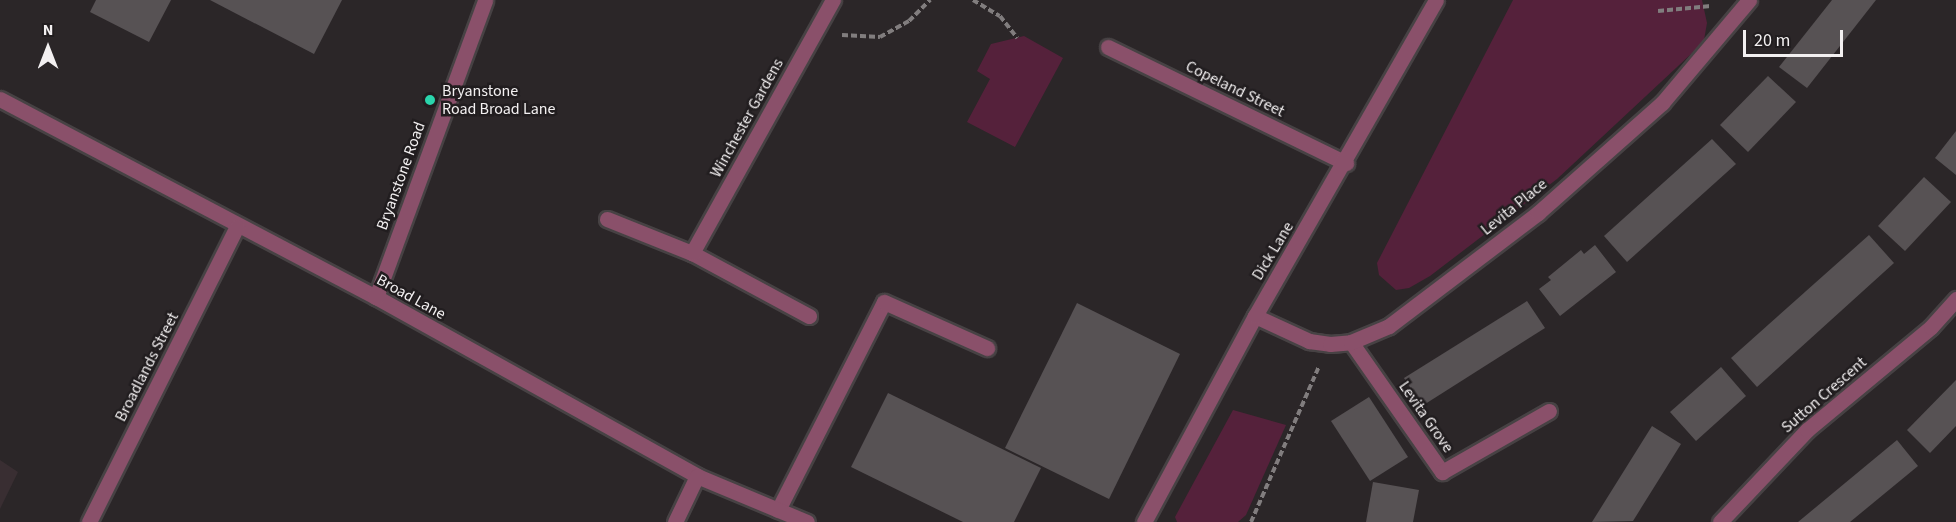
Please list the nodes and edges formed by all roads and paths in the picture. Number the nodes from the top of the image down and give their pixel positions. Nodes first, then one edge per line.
1 (485, 0) edge
2 (833, 0) edge
3 (930, 0) edge
4 (973, 0) edge
5 (1436, 0) edge
6 (1747, 2) edge
7 (1658, 11) dead end
8 (816, 30) junction
9 (1017, 38) dead end
10 (1108, 47) dead end
11 (0, 99) edge
12 (1346, 163) junction
13 (607, 219) dead end
14 (237, 227) junction
15 (692, 253) junction
16 (376, 297) junction
17 (1956, 299) edge
18 (809, 316) dead end
19 (1255, 316) junction
20 (1351, 342) junction
21 (1330, 344) junction
22 (987, 348) dead end
23 (1549, 411) dead end
24 (697, 476) junction
25 (778, 510) junction
26 (89, 522) edge
27 (675, 522) edge
28 (807, 522) edge
29 (1144, 522) edge
30 (1250, 522) edge
31 (1720, 522) edge

1 - 16 street, Bryanstone Road
2 - 8 street, Winchester Gardens
3 - 8 path
4 - 9 path
5 - 12 street, Dick Lane
6 - 7 path
6 - 20 street, Levita Place
8 - 15 street, Winchester Gardens
10 - 12 street, Copeland Street
11 - 14 street, Broad Lane
12 - 19 street, Dick Lane
13 - 15 street
14 - 16 street, Broad Lane
14 - 26 street, Broadlands Street
15 - 18 street
16 - 24 street, Broad Lane
17 - 31 street, Sutton Crescent
19 - 21 street, Levita Place
19 - 29 street, Dick Lane
20 - 21 street, Levita Place
20 - 23 street, Levita Grove
21 - 30 path
22 - 25 street
24 - 25 street, Broad Lane
24 - 27 street
25 - 28 street, Broad Lane

